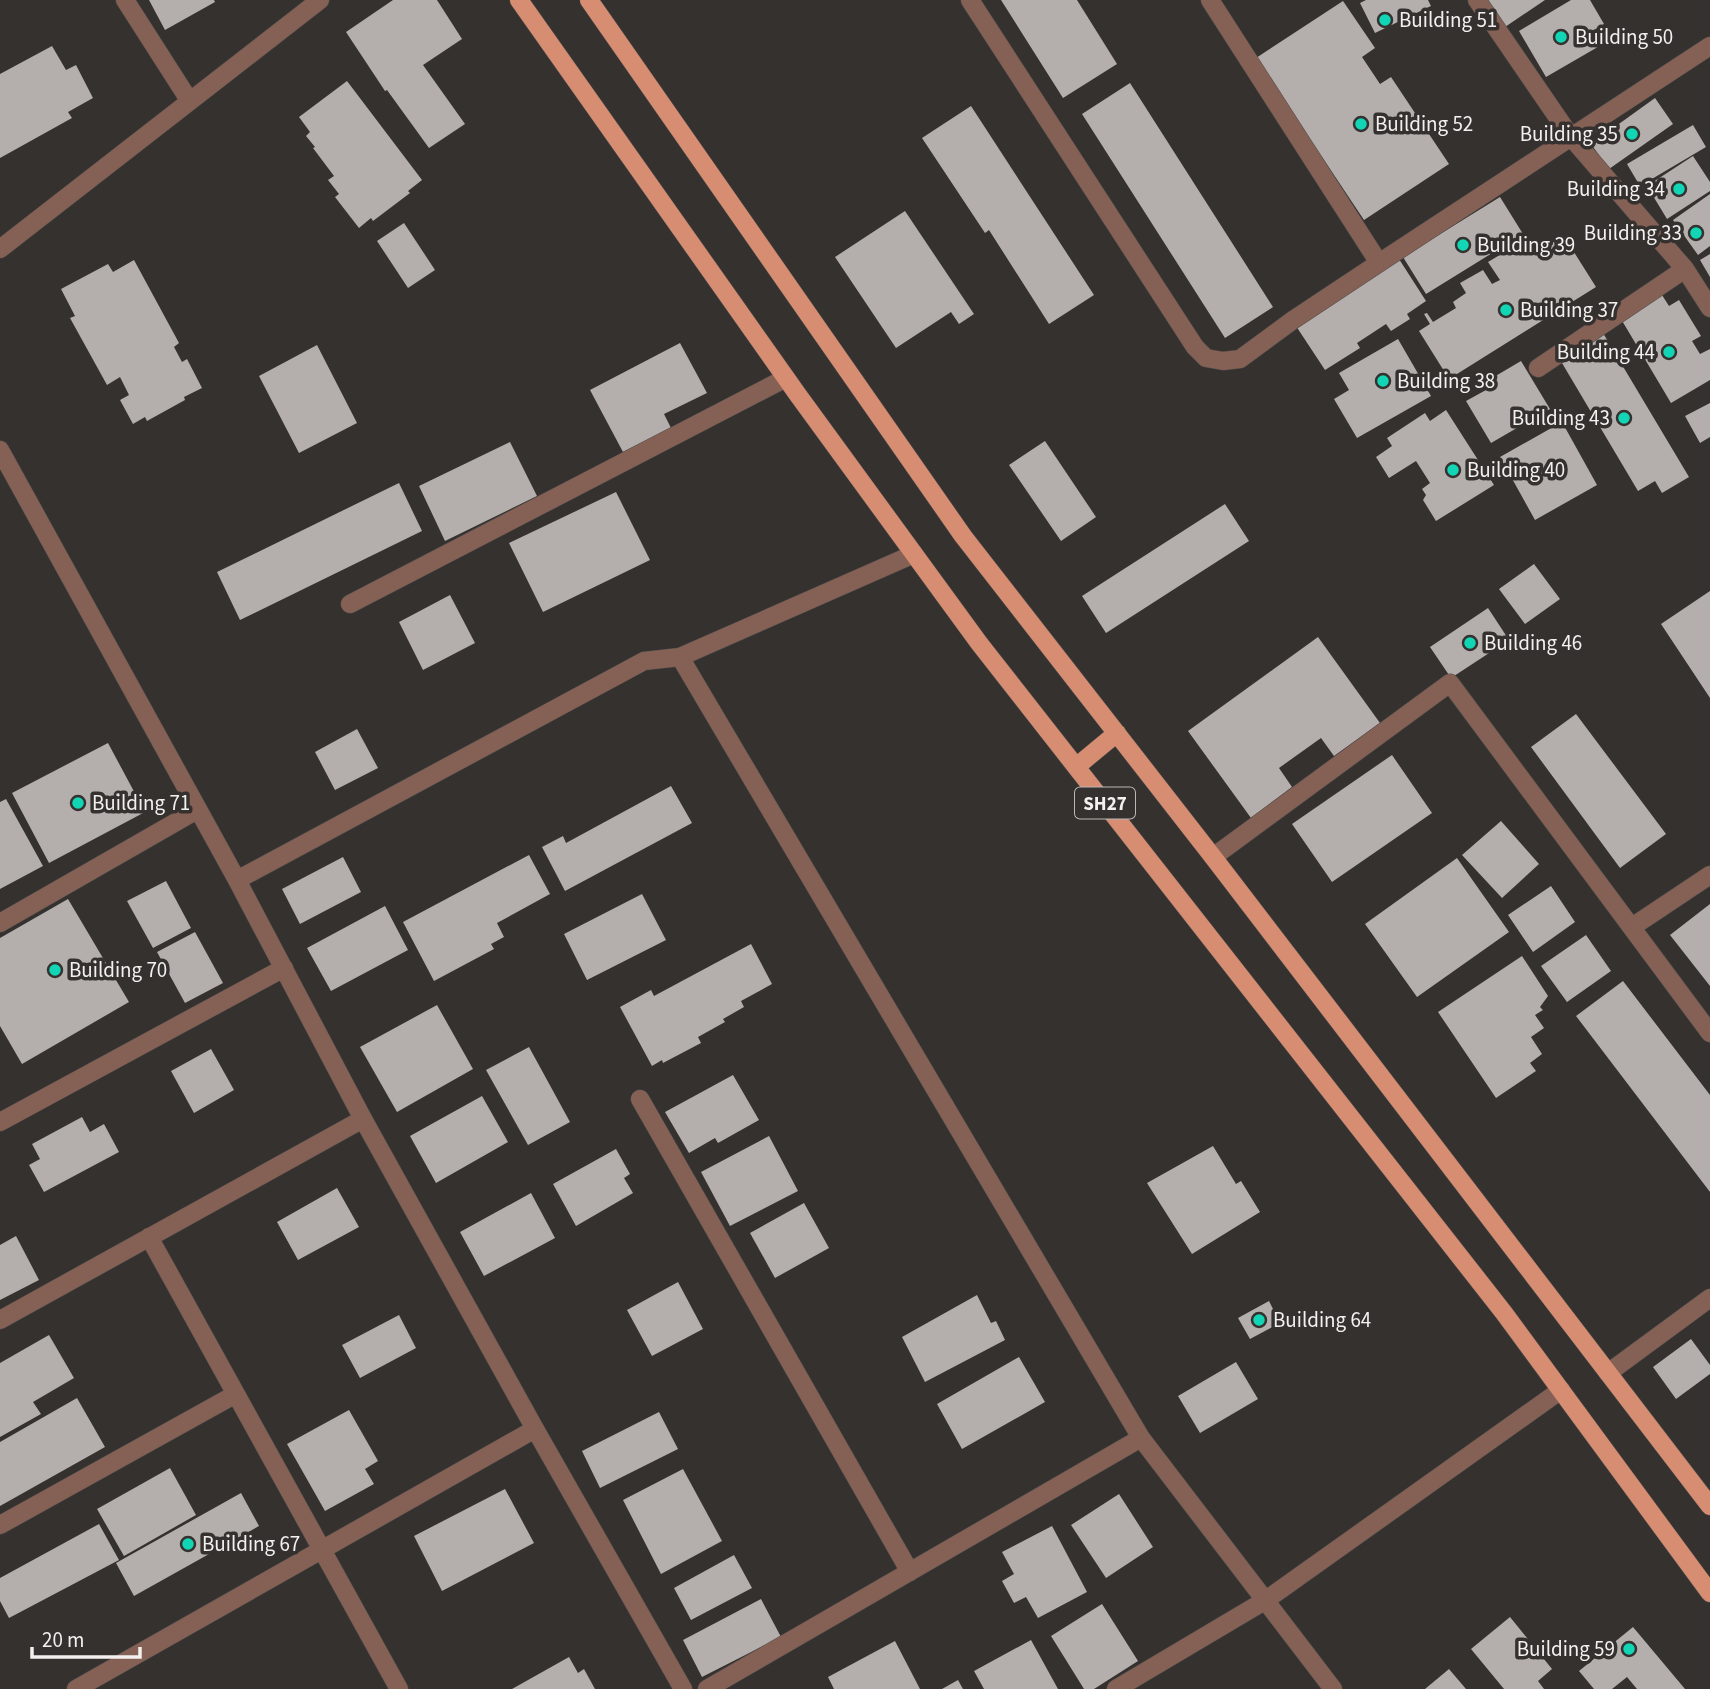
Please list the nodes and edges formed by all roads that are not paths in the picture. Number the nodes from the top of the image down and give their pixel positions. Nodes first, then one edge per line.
1 (125, 0) edge
2 (320, 0) edge
3 (519, 0) edge
4 (589, 0) edge
5 (970, 0) edge
6 (1210, 0) edge
7 (1477, 0) edge
8 (1710, 47) edge
9 (189, 100) junction
10 (1571, 137) junction
11 (0, 249) edge
12 (1379, 263) junction
13 (1685, 269) junction
14 (1710, 308) edge
15 (1538, 368) dead end
16 (786, 379) junction
17 (0, 450) edge
18 (914, 554) junction
19 (349, 604) dead end
20 (680, 657) junction
21 (1117, 733) junction
22 (1076, 767) junction
23 (197, 810) junction
24 (1213, 857) junction
25 (1710, 874) edge
26 (237, 880) junction
27 (0, 923) edge
28 (1632, 927) junction
29 (284, 968) junction
30 (1710, 1033) edge
31 (640, 1099) dead end
32 (363, 1119) junction
33 (0, 1122) edge
34 (149, 1237) junction
35 (1710, 1298) edge
36 (0, 1320) edge
37 (1608, 1373) junction
38 (1561, 1390) junction
39 (236, 1394) junction
40 (535, 1429) junction
41 (1141, 1438) junction
42 (1710, 1506) edge
43 (0, 1525) edge
44 (322, 1549) junction
45 (910, 1572) junction
46 (1710, 1593) edge
47 (1266, 1600) junction
48 (76, 1689) edge
49 (399, 1689) edge
50 (683, 1689) edge
51 (708, 1689) edge
52 (1116, 1689) edge
53 (1333, 1689) edge

1 - 9 street
2 - 9 street
3 - 16 main road, SH27
4 - 21 main road, SH27
5 - 12 street
6 - 12 street
7 - 10 street
8 - 10 street
9 - 11 street
10 - 12 street
10 - 13 street
13 - 14 street
13 - 15 street
16 - 18 main road, SH27
16 - 19 street
17 - 23 street
18 - 20 street
18 - 22 main road, SH27
20 - 26 street
20 - 41 street
21 - 22 main road
21 - 24 main road, SH27
22 - 38 main road, SH27
23 - 26 street
23 - 27 street
24 - 28 street
24 - 37 main road, SH27
25 - 28 street
26 - 29 street
28 - 30 street
29 - 32 street
29 - 33 street
31 - 45 street
32 - 34 street
32 - 40 street
34 - 36 street
34 - 39 street
35 - 37 street
37 - 42 main road, SH27
38 - 46 main road, SH27
38 - 47 street
39 - 43 street
39 - 44 street
40 - 44 street
40 - 50 street
41 - 45 street
41 - 47 street
44 - 48 street
44 - 49 street
45 - 51 street
47 - 52 street
47 - 53 street

